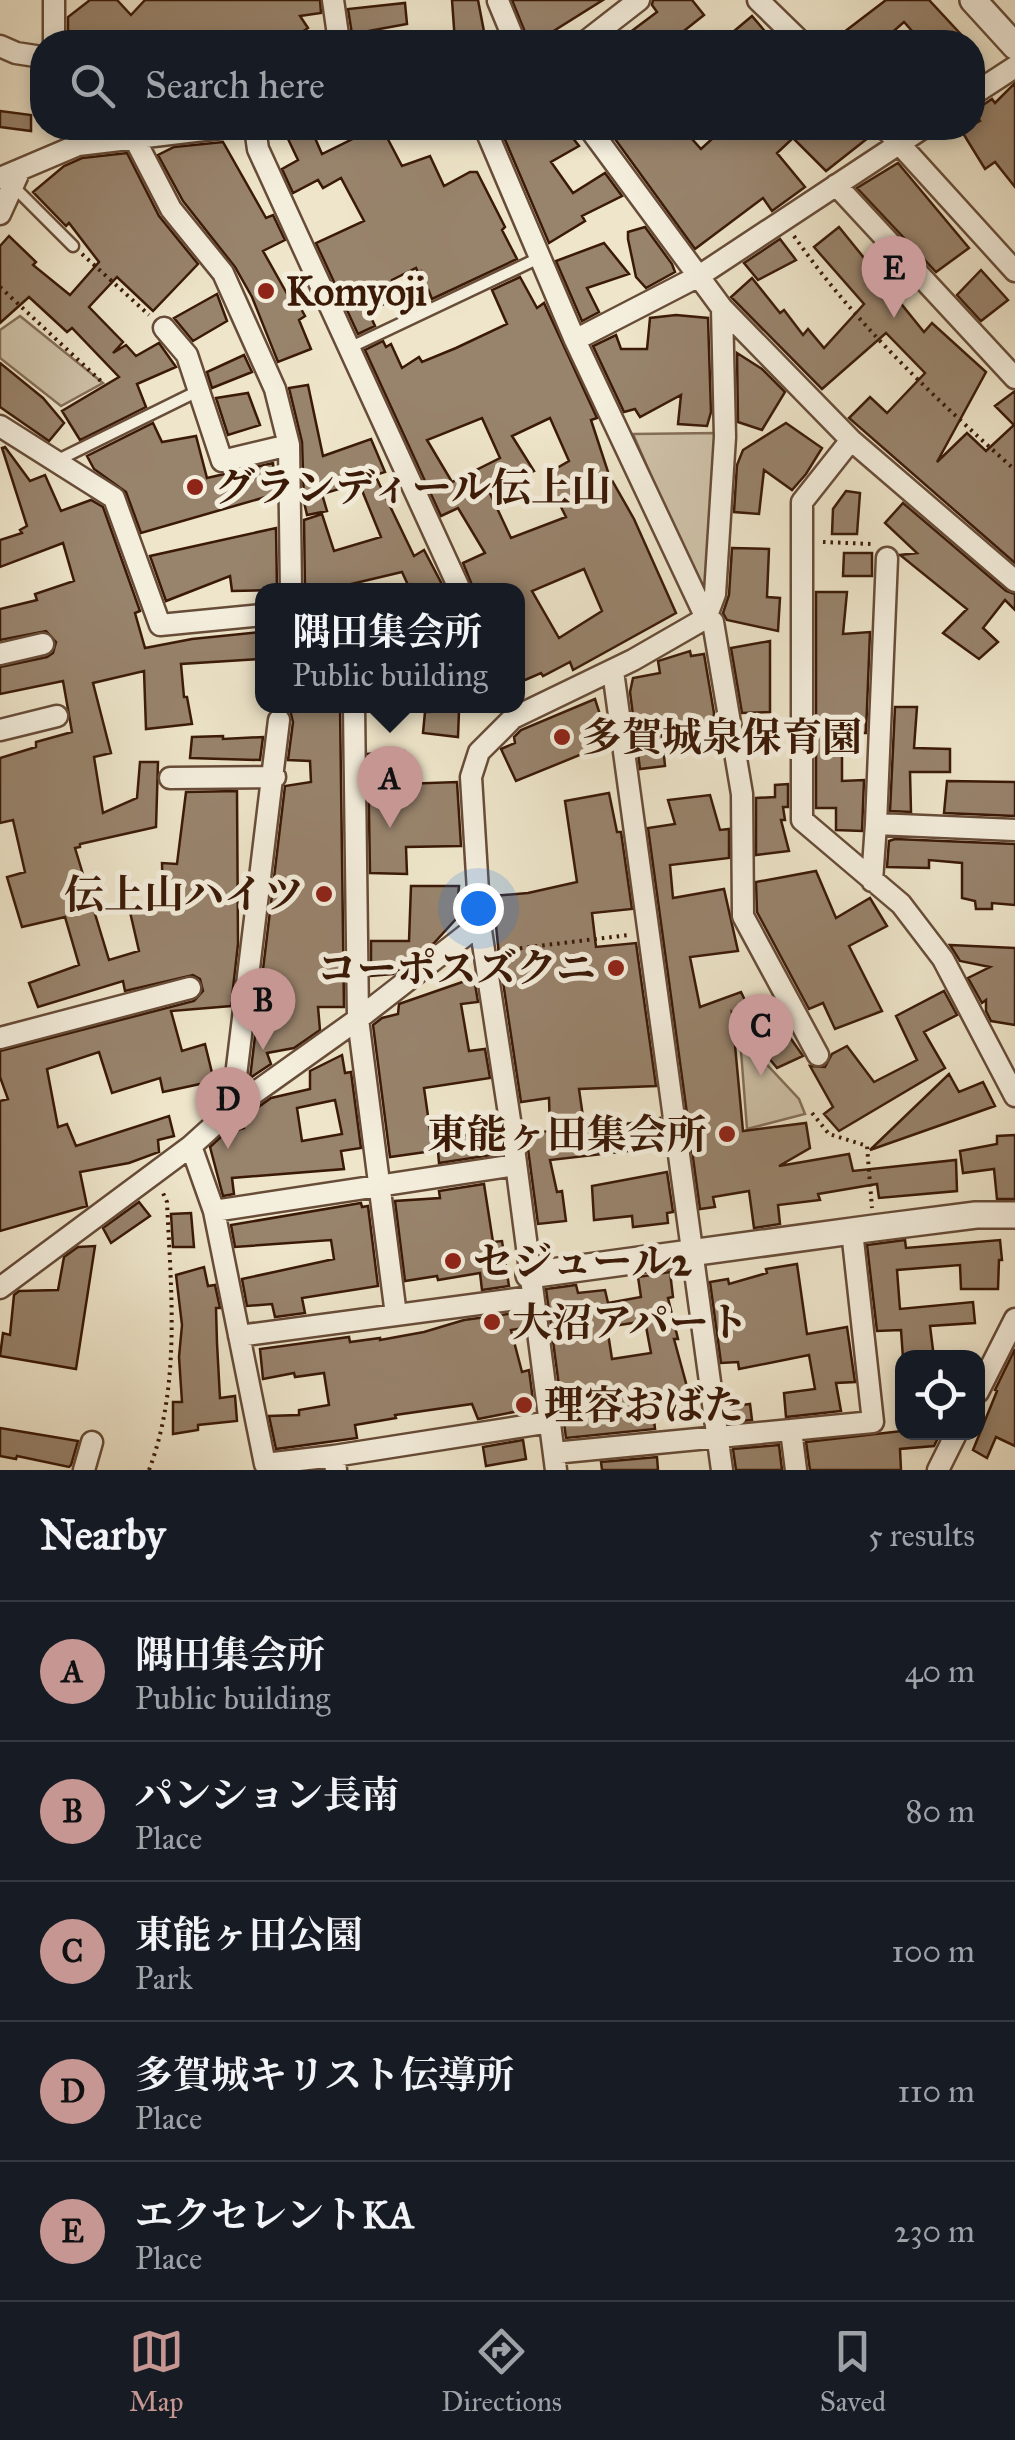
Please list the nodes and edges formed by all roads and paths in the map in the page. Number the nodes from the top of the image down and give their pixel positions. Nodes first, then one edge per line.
1 (54, 0) edge
2 (334, 0) edge
3 (639, 0) edge
4 (758, 0) edge
5 (973, 0) edge
6 (498, 1) edge
7 (54, 30) edge
8 (338, 30) edge
9 (510, 30) edge
10 (600, 30) edge
11 (788, 30) edge
12 (0, 46) edge
13 (1015, 46) edge
14 (30, 55) edge
15 (1015, 66) edge
16 (985, 86) edge
17 (99, 140) edge
18 (137, 140) edge
19 (257, 140) edge
20 (490, 140) edge
21 (598, 140) edge
22 (887, 140) edge
23 (898, 140) edge
24 (11, 178) edge
25 (836, 185) junction
26 (0, 214) edge
27 (783, 220) junction
28 (73, 246) joint
29 (539, 258) junction
30 (1015, 270) edge
31 (698, 276) junction
32 (0, 287) edge
33 (722, 308) junction
34 (164, 328) joint
35 (575, 340) junction
36 (349, 348) junction
37 (1015, 378) edge
38 (103, 383) dead end
39 (199, 391) junction
40 (0, 426) edge
41 (851, 440) junction
42 (289, 444) junction
43 (55, 461) junction
44 (1015, 470) edge
45 (802, 542) junction
46 (887, 558) joint
47 (1015, 580) edge
48 (291, 583) edge
49 (457, 583) edge
50 (255, 616) edge
51 (706, 618) junction
52 (43, 644) dead end
53 (0, 654) edge
54 (613, 670) junction
55 (525, 706) edge
56 (354, 713) edge
57 (509, 713) edge
58 (56, 716) dead end
59 (279, 720) dead end
60 (0, 730) edge
61 (274, 777) junction
62 (170, 778) dead end
63 (876, 824) junction
64 (1015, 830) edge
65 (872, 881) junction
66 (480, 924) junction
67 (649, 932) junction
68 (484, 952) junction
69 (190, 988) dead end
70 (358, 1019) junction
71 (0, 1038) edge
72 (818, 1054) dead end
73 (1015, 1096) edge
74 (232, 1109) junction
75 (812, 1113) dead end
76 (191, 1146) junction
77 (516, 1165) junction
78 (154, 1173) junction
79 (378, 1186) junction
80 (214, 1210) junction
81 (1015, 1215) edge
82 (863, 1229) junction
83 (693, 1254) junction
84 (530, 1286) junction
85 (0, 1288) edge
86 (396, 1315) junction
87 (1015, 1319) edge
88 (239, 1336) junction
89 (985, 1378) edge
90 (550, 1422) junction
91 (792, 1430) junction
92 (718, 1437) junction
93 (953, 1440) edge
94 (92, 1442) dead end
95 (555, 1462) edge
96 (335, 1463) edge
97 (84, 1470) edge
98 (149, 1470) edge
99 (722, 1470) edge
100 (796, 1470) edge
101 (938, 1470) edge

1 - 7 street
2 - 8 street
3 - 10 street
4 - 11 street
5 - 13 street
6 - 9 street
12 - 14 street
15 - 16 street
17 - 24 street
18 - 42 street
19 - 36 street
20 - 29 street
21 - 31 street
22 - 25 street
23 - 30 street
24 - 26 street
24 - 28 lane
25 - 27 street
25 - 37 street
27 - 31 street
27 - 44 path
28 - 34 path
29 - 35 street
29 - 36 lane
31 - 33 street
31 - 35 street
32 - 38 path
33 - 41 street
33 - 51 street
34 - 39 street
35 - 51 street
36 - 49 street
39 - 42 street
39 - 43 lane
40 - 43 street
41 - 45 street
41 - 47 street
42 - 48 street
43 - 50 street
45 - 46 path
45 - 65 street
46 - 63 street
51 - 54 street
51 - 72 street
52 - 53 street
54 - 55 street
54 - 67 street
56 - 70 street
57 - 66 street
58 - 60 street
59 - 61 street
61 - 62 street
61 - 74 street
63 - 64 street
63 - 65 street
65 - 73 street
66 - 68 street
66 - 70 street
67 - 68 path
67 - 83 street
68 - 77 street
69 - 71 street
70 - 74 street
70 - 79 street
74 - 76 street
75 - 82 path
76 - 78 street
76 - 80 street
77 - 79 street
77 - 84 street
78 - 85 street
78 - 98 path
79 - 80 street
79 - 86 street
80 - 88 street
81 - 82 street
82 - 83 street
82 - 91 street
83 - 84 street
83 - 92 street
84 - 86 street
84 - 90 street
86 - 88 street
87 - 89 street
88 - 96 street
90 - 95 street
90 - 96 street
91 - 92 street
91 - 100 street
92 - 95 street
92 - 99 street
93 - 101 street
94 - 97 street

